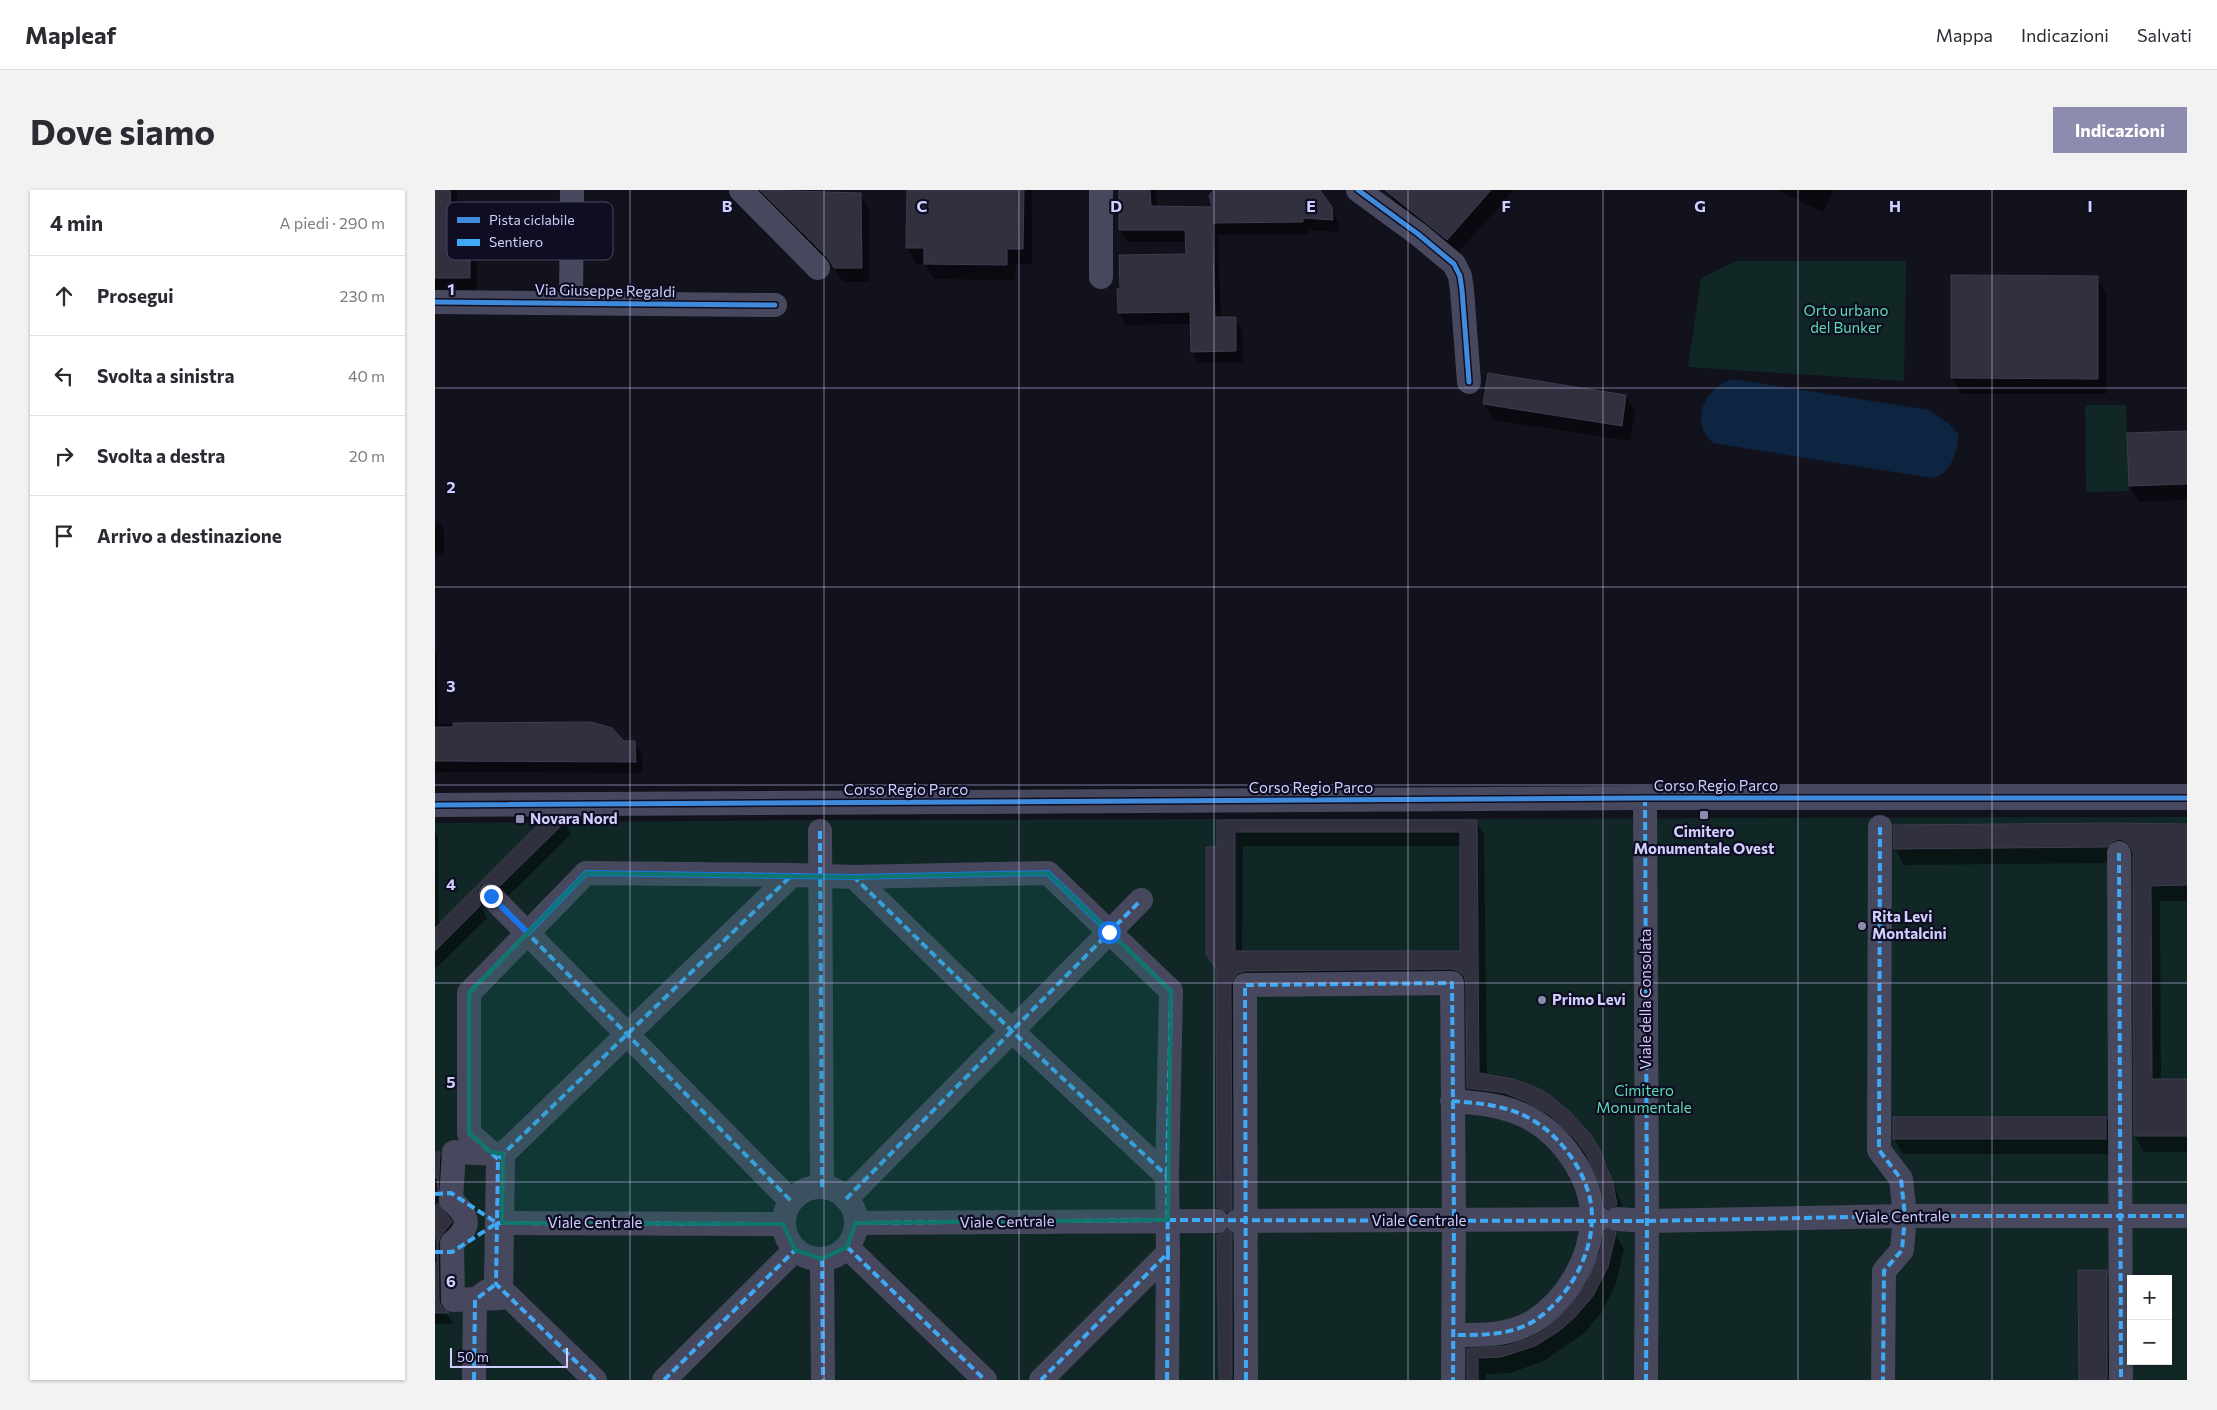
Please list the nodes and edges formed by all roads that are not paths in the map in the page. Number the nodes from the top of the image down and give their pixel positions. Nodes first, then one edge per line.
1 (741, 190) edge
2 (1101, 190) edge
3 (1358, 190) edge
4 (571, 260) edge
5 (818, 268) dead end
6 (1101, 277) dead end
7 (435, 302) edge
8 (571, 303) junction
9 (775, 305) dead end
10 (1469, 382) dead end
11 (1645, 798) junction
12 (2187, 798) edge
13 (435, 805) edge
14 (1880, 827) dead end
15 (820, 831) dead end
16 (2119, 853) dead end
17 (792, 875) junction
18 (821, 876) junction
19 (854, 877) junction
20 (491, 896) dead end
21 (1141, 900) dead end
22 (1109, 932) junction
23 (528, 933) junction
24 (1012, 1031) junction
25 (626, 1034) junction
26 (1452, 1101) junction
27 (497, 1155) junction
28 (1167, 1176) junction
29 (822, 1187) junction
30 (441, 1194) edge
31 (847, 1199) junction
32 (791, 1201) junction
33 (1905, 1216) junction
34 (2120, 1216) junction
35 (2187, 1216) edge
36 (1603, 1219) junction
37 (1168, 1220) junction
38 (1454, 1220) junction
39 (1647, 1220) junction
40 (1233, 1221) junction
41 (500, 1223) junction
42 (856, 1223) junction
43 (783, 1224) junction
44 (847, 1247) junction
45 (795, 1250) junction
46 (441, 1252) edge
47 (1167, 1253) junction
48 (822, 1260) junction
49 (499, 1287) junction
50 (475, 1300) junction
51 (1453, 1335) junction
52 (474, 1380) edge
53 (595, 1380) edge
54 (664, 1380) edge
55 (823, 1380) edge
56 (985, 1380) edge
57 (1041, 1380) edge
58 (1167, 1380) edge
59 (1246, 1380) edge
60 (1453, 1380) edge
61 (1645, 1380) edge
62 (1883, 1380) edge
63 (2121, 1380) edge

1 - 5 street
2 - 6 street
3 - 10 street
4 - 8 street, Via Giuseppe Regaldi
7 - 8 street, Via Giuseppe Regaldi
8 - 9 street, Via Giuseppe Regaldi
11 - 12 street, Corso Regio Parco
11 - 13 street, Corso Regio Parco
11 - 39 street, Viale della Consolata
14 - 33 street
15 - 18 street
16 - 34 street
17 - 18 street
17 - 23 street
17 - 25 street
18 - 19 street
18 - 29 street
19 - 22 street
19 - 24 street
20 - 23 street
21 - 22 street
22 - 24 street
22 - 28 street
23 - 25 street
23 - 27 street
24 - 28 street
24 - 31 street
25 - 27 street
25 - 32 street
26 - 36 street
26 - 38 street
26 - 40 street
27 - 30 street
27 - 41 street
28 - 37 street
29 - 31 street
29 - 32 street
30 - 41 street
30 - 46 street
31 - 42 street
32 - 43 street
33 - 34 street, Viale Centrale
33 - 39 street, Viale Centrale
33 - 62 street
34 - 35 street, Viale Centrale
34 - 63 street
36 - 38 street, Viale Centrale
36 - 39 street, Viale Centrale
36 - 51 street
37 - 40 street, Viale Centrale
37 - 42 street, Viale Centrale
37 - 47 street
38 - 40 street, Viale Centrale
38 - 51 street
39 - 61 street, Viale della Consolata
40 - 59 street
41 - 43 street, Viale Centrale
41 - 46 street
41 - 49 street
42 - 44 street
43 - 45 street
44 - 48 street
44 - 56 street
45 - 48 street
45 - 54 street
46 - 50 street
47 - 57 street
47 - 58 street
48 - 55 street
49 - 50 street
49 - 53 street
50 - 52 street
51 - 60 street

